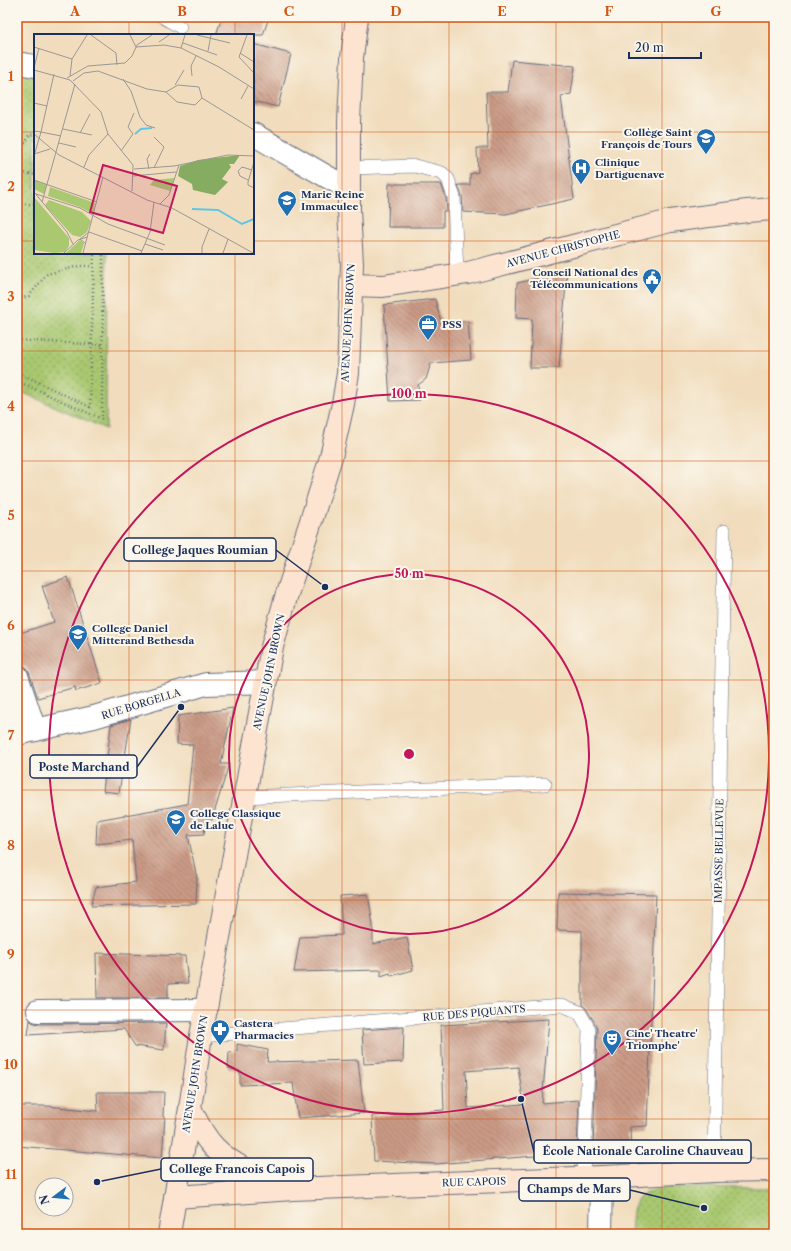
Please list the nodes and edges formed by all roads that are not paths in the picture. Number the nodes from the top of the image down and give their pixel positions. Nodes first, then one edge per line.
1 (163, 17) edge
2 (357, 17) edge
3 (180, 28) dead end
4 (17, 63) edge
5 (34, 66) edge
6 (254, 135) edge
7 (349, 178) junction
8 (774, 209) edge
9 (458, 275) junction
10 (351, 285) junction
11 (724, 530) dead end
12 (17, 676) edge
13 (265, 682) junction
14 (26, 732) edge
15 (545, 784) dead end
16 (245, 797) junction
17 (206, 1010) junction
18 (38, 1011) dead end
19 (201, 1036) junction
20 (190, 1108) junction
21 (774, 1170) edge
22 (714, 1171) junction
23 (593, 1177) junction
24 (294, 1189) junction
25 (175, 1196) junction
26 (169, 1234) edge
27 (601, 1234) edge

1 - 3 lane
2 - 7 main road, AVENUE JOHN BROWN
4 - 5 street
6 - 7 street
7 - 9 lane
7 - 10 main road, AVENUE JOHN BROWN
8 - 9 main road, AVENUE CHRISTOPHE
9 - 10 main road, AVENUE CHRISTOPHE
10 - 13 main road, AVENUE JOHN BROWN
11 - 22 lane, IMPASSE BELLEVUE
12 - 14 street
13 - 14 street, RUE BORGELLA
13 - 16 main road, AVENUE JOHN BROWN
15 - 16 lane
16 - 17 main road, AVENUE JOHN BROWN
17 - 18 street
17 - 19 main road, AVENUE JOHN BROWN
19 - 20 main road, AVENUE JOHN BROWN
19 - 23 lane, RUE DES PIQUANTS
20 - 24 main road, RUE CAPOIS
20 - 25 main road, AVENUE JOHN BROWN
21 - 22 main road, RUE CAPOIS
22 - 23 main road, RUE CAPOIS
23 - 24 main road, RUE CAPOIS
23 - 27 street
24 - 25 main road, RUE CAPOIS
25 - 26 main road, AVENUE JOHN BROWN

